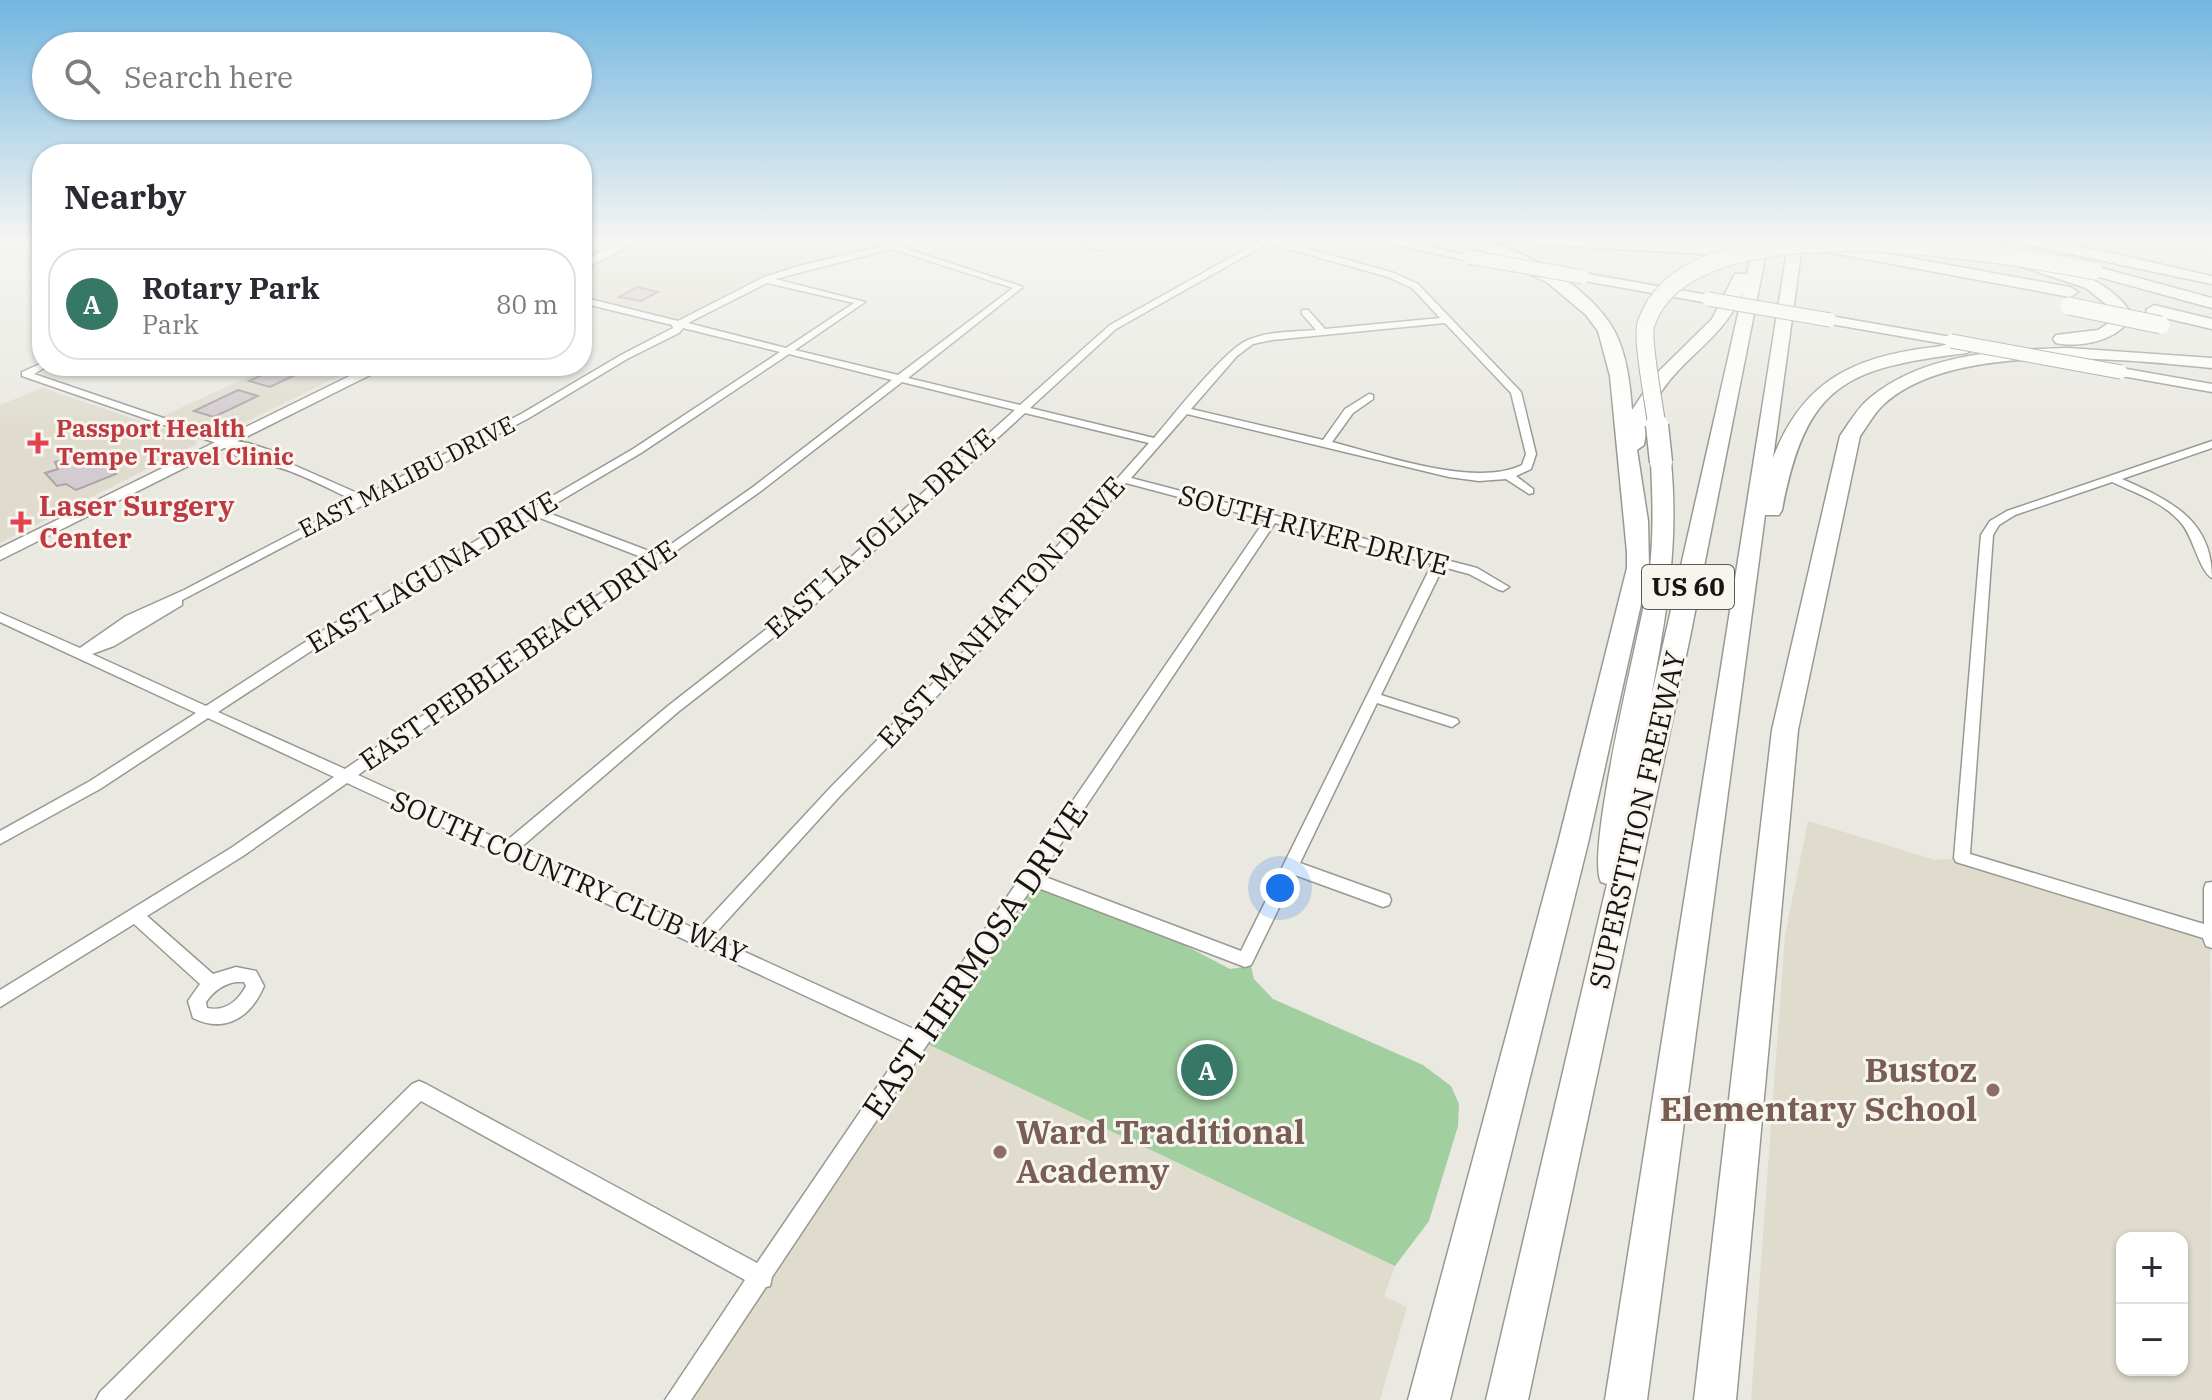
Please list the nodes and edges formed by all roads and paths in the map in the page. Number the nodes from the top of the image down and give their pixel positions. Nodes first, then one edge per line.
1 (595, 303) edge
2 (722, 303) edge
3 (859, 303) edge
4 (998, 303) edge
5 (1154, 303) edge
6 (1431, 303) edge
7 (1580, 303) edge
8 (1654, 303) edge
9 (1729, 303) edge
10 (1733, 303) edge
11 (1747, 303) edge
12 (1804, 303) edge
13 (2090, 303) edge
14 (2115, 303) edge
15 (1305, 312) dead end
16 (2158, 318) junction
17 (1446, 320) junction
18 (2212, 324) edge
19 (681, 325) junction
20 (1323, 332) junction
21 (2212, 337) edge
22 (786, 350) junction
23 (2212, 363) edge
24 (32, 371) edge
25 (361, 376) edge
26 (900, 379) junction
27 (2212, 388) edge
28 (1369, 397) dead end
29 (1020, 408) junction
30 (1184, 410) junction
31 (1156, 442) junction
32 (226, 443) junction
33 (1326, 443) junction
34 (2212, 444) edge
35 (1510, 477) junction
36 (2112, 478) junction
37 (1122, 479) junction
38 (1634, 480) junction
39 (1529, 491) dead end
40 (363, 500) junction
41 (533, 511) junction
42 (1272, 519) junction
43 (0, 555) edge
44 (658, 559) junction
45 (1439, 562) junction
46 (2212, 574) edge
47 (1503, 587) dead end
48 (3, 621) edge
49 (80, 655) junction
50 (1372, 697) junction
51 (207, 712) junction
52 (1452, 722) dead end
53 (1721, 736) junction
54 (345, 774) junction
55 (0, 838) edge
56 (508, 849) junction
57 (1292, 867) junction
58 (1032, 879) junction
59 (2212, 888) edge
60 (1383, 900) dead end
61 (137, 917) junction
62 (1610, 936) junction
63 (702, 937) junction
64 (2211, 938) edge
65 (212, 984) dead end
66 (0, 999) edge
67 (919, 1040) junction
68 (762, 1278) junction
69 (108, 1400) edge
70 (677, 1400) edge
71 (1429, 1400) edge
72 (1507, 1400) edge
73 (1626, 1400) edge
74 (1715, 1400) edge

1 - 19 street
2 - 19 street, EAST MALIBU DRIVE
3 - 22 street, EAST LAGUNA DRIVE
4 - 26 street, EAST PEBBLE BEACH DRIVE
5 - 29 street, EAST LA JOLLA DRIVE
6 - 17 street
7 - 38 highway
8 - 62 highway, bridge
9 - 38 highway
10 - 27 main road, bridge
11 - 62 highway, SUPERSTITION FREEWAY / US 60
12 - 53 highway, SUPERSTITION FREEWAY / US 60
13 - 16 highway, bridge
14 - 53 highway
15 - 20 street
16 - 18 highway
16 - 21 highway
17 - 20 street, EAST MANHATTON DRIVE
17 - 35 street
19 - 22 street
19 - 40 street, EAST MALIBU DRIVE
20 - 30 street, EAST MANHATTON DRIVE
22 - 26 street
22 - 41 street, EAST LAGUNA DRIVE
23 - 74 highway
24 - 32 street
25 - 32 main road
26 - 29 street
26 - 44 street, EAST PEBBLE BEACH DRIVE
28 - 33 street
29 - 31 street
29 - 56 street, EAST LA JOLLA DRIVE
30 - 31 street, EAST MANHATTON DRIVE
30 - 33 street
31 - 37 street, EAST MANHATTON DRIVE
32 - 40 street
32 - 43 main road
33 - 35 street
34 - 36 street
35 - 39 street
36 - 46 street
36 - 64 street
37 - 42 street, SOUTH RIVER DRIVE
37 - 63 street, EAST MANHATTON DRIVE
38 - 71 highway
40 - 49 street, EAST MALIBU DRIVE
41 - 44 street
41 - 51 street, EAST LAGUNA DRIVE
42 - 45 street, SOUTH RIVER DRIVE
42 - 58 street, EAST HERMOSA DRIVE
44 - 54 street, EAST PEBBLE BEACH DRIVE
45 - 47 street, SOUTH RIVER DRIVE
45 - 50 street
48 - 49 street, SOUTH COUNTRY CLUB WAY
49 - 51 street, SOUTH COUNTRY CLUB WAY
50 - 52 street
50 - 57 street
51 - 54 street, SOUTH COUNTRY CLUB WAY
51 - 55 street, EAST LAGUNA DRIVE
53 - 73 highway, SUPERSTITION FREEWAY / US 60
54 - 56 street, SOUTH COUNTRY CLUB WAY
54 - 61 street, EAST PEBBLE BEACH DRIVE
56 - 63 street, SOUTH COUNTRY CLUB WAY
57 - 58 street
57 - 60 street
58 - 67 street, EAST HERMOSA DRIVE
59 - 64 street
61 - 65 street
61 - 66 street, EAST PEBBLE BEACH DRIVE
62 - 72 highway, SUPERSTITION FREEWAY / US 60
63 - 67 street, SOUTH COUNTRY CLUB WAY
67 - 68 street, EAST HERMOSA DRIVE
68 - 69 street
68 - 70 street, EAST HERMOSA DRIVE

